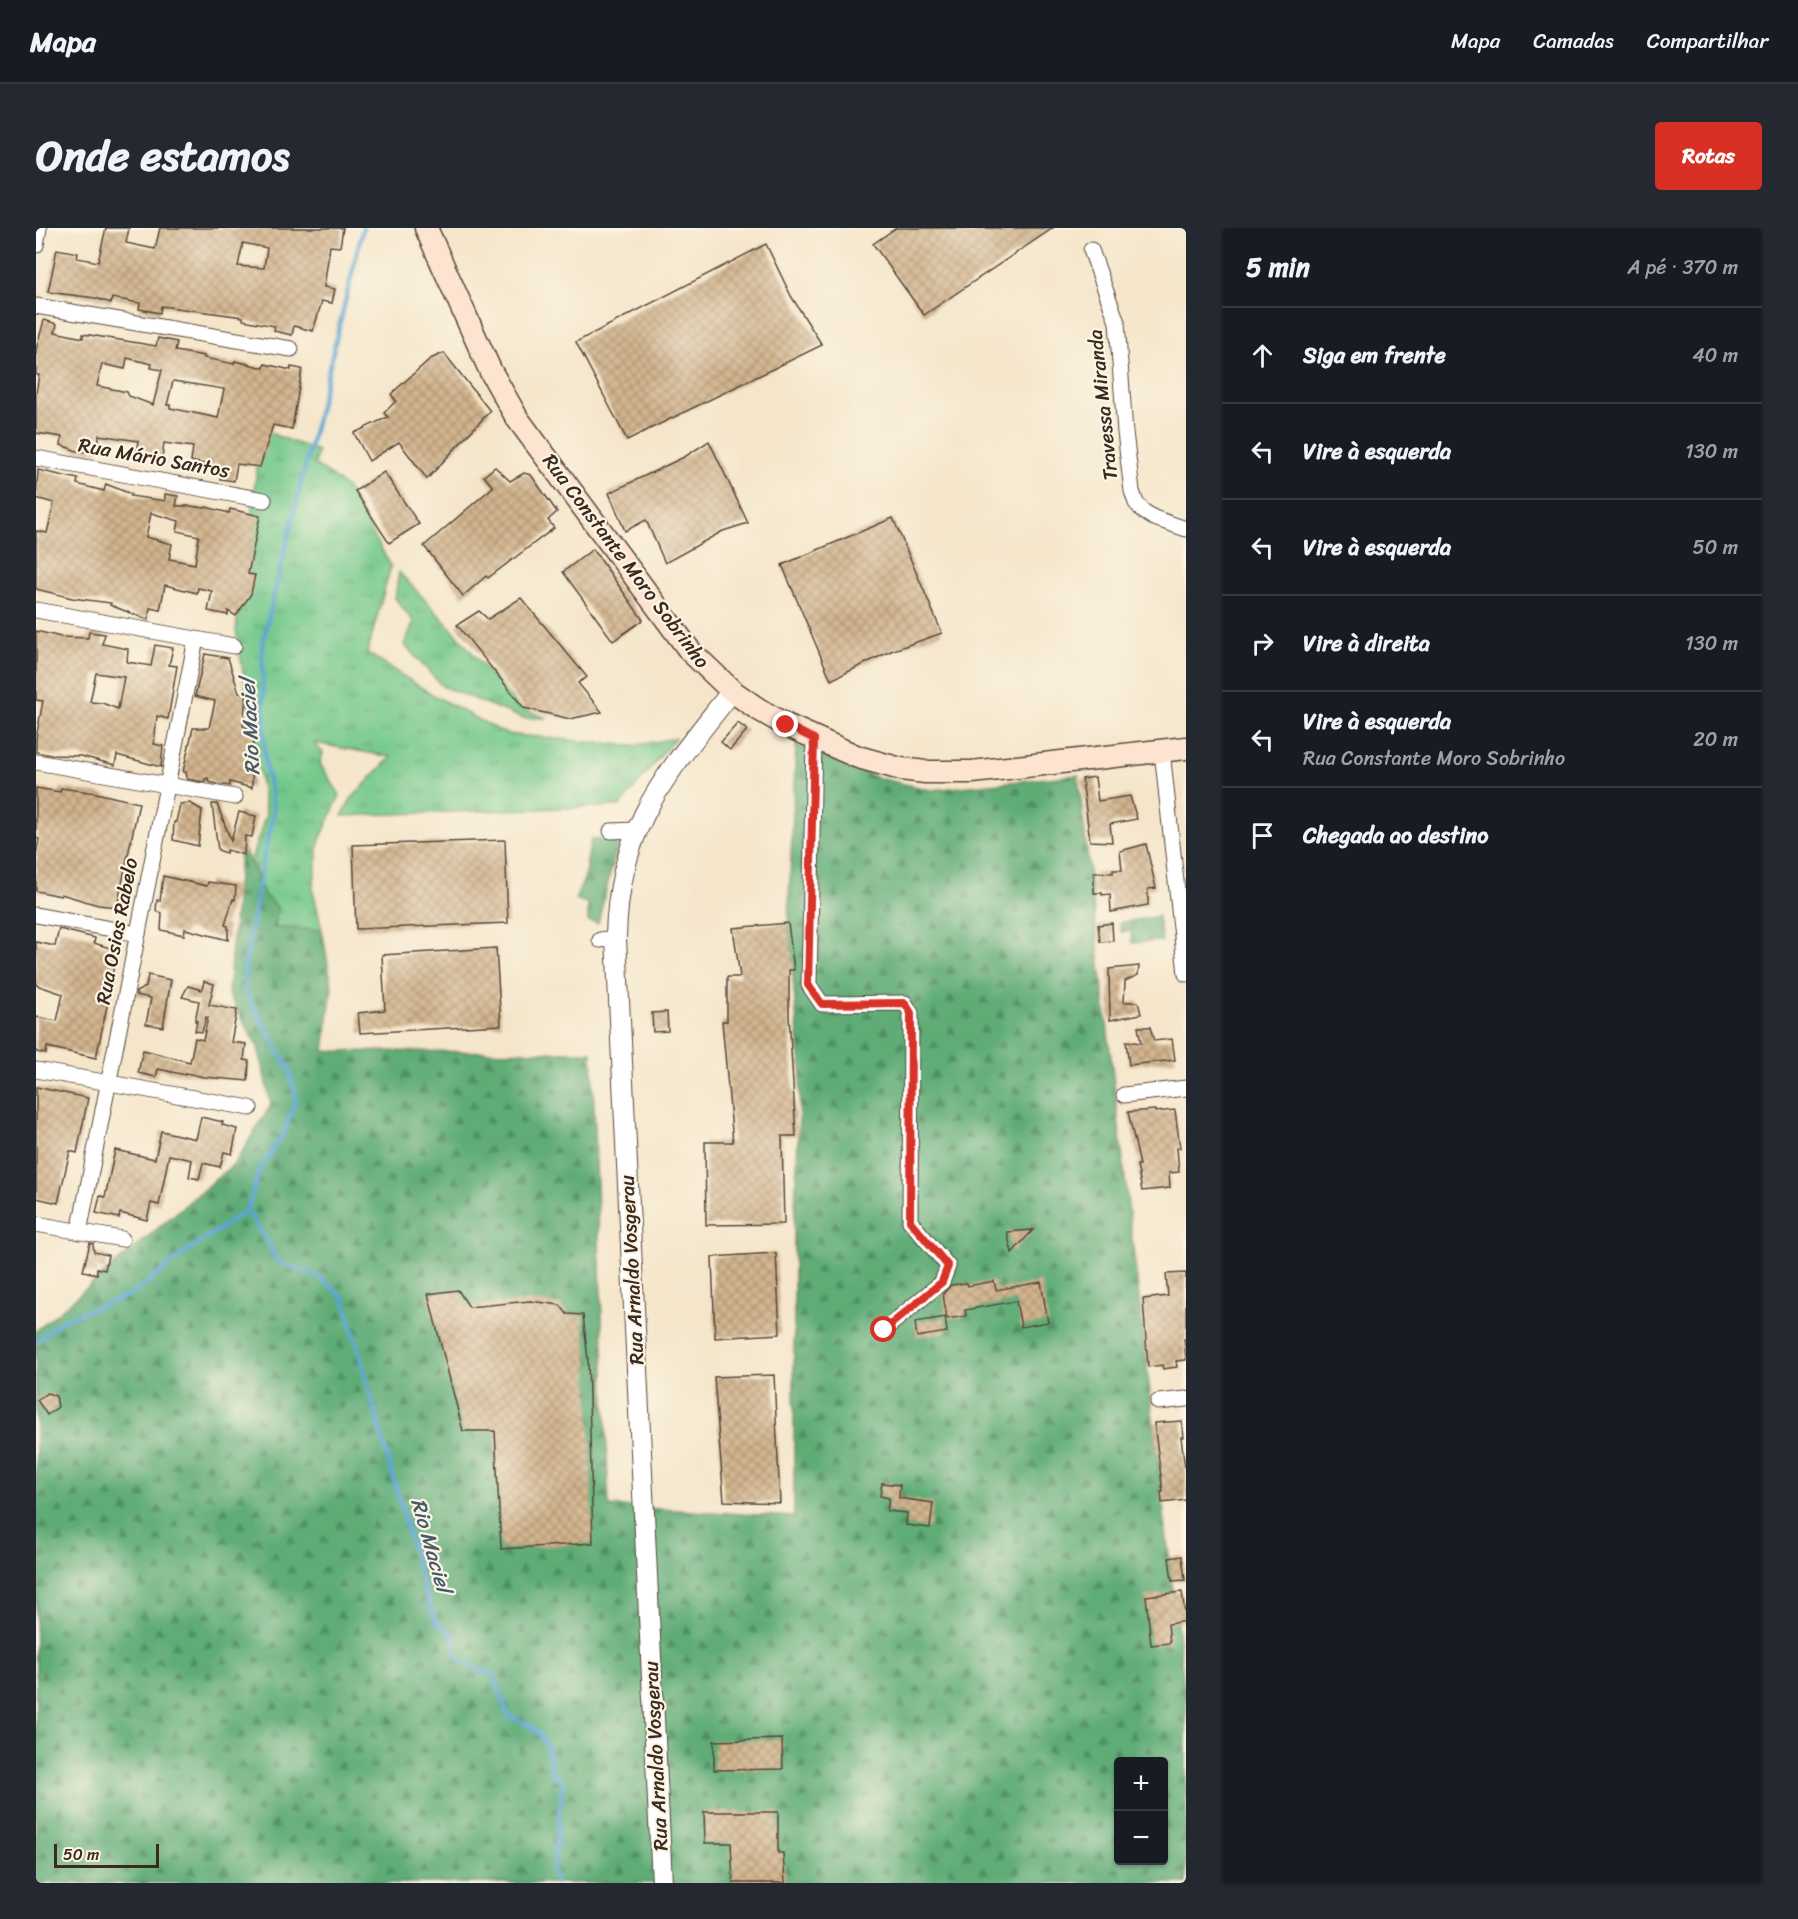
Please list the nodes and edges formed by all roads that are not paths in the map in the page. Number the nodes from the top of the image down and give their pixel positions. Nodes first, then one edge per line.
1 (39, 228) edge
2 (426, 228) edge
3 (36, 245) edge
4 (1091, 250) dead end
5 (36, 306) edge
6 (291, 349) dead end
7 (36, 458) edge
8 (264, 500) dead end
9 (1186, 529) edge
10 (36, 610) edge
11 (196, 639) junction
12 (234, 646) dead end
13 (732, 691) junction
14 (814, 739) junction
15 (1186, 748) edge
16 (1162, 751) junction
17 (36, 762) edge
18 (167, 786) junction
19 (235, 797) dead end
20 (636, 830) junction
21 (611, 831) dead end
22 (36, 915) edge
23 (1184, 932) edge
24 (138, 934) junction
25 (1186, 974) edge
26 (36, 1070) edge
27 (108, 1083) junction
28 (1186, 1088) edge
29 (1124, 1095) dead end
30 (250, 1108) dead end
31 (36, 1224) edge
32 (79, 1232) junction
33 (122, 1239) dead end
34 (884, 1330) dead end
35 (1186, 1399) edge
36 (1158, 1402) dead end
37 (662, 1883) edge

1 - 3 street
2 - 13 main road, Rua Constante Moro Sobrinho
4 - 9 street, Travessa Miranda
5 - 6 street
7 - 8 street, Rua Mário Santos
10 - 11 street
11 - 12 street
11 - 18 street, Rua Osias Rabelo
13 - 14 main road, Rua Constante Moro Sobrinho
13 - 20 street, Rua Arnaldo Vosgerau
14 - 16 main road, Rua Constante Moro Sobrinho
14 - 34 street
15 - 16 main road, Rua Constante Moro Sobrinho
16 - 23 street
17 - 18 street
18 - 19 street
18 - 24 street, Rua Osias Rabelo
20 - 21 street
20 - 37 street, Rua Arnaldo Vosgerau
22 - 24 street
23 - 25 street
24 - 27 street, Rua Osias Rabelo
26 - 27 street
27 - 30 street
27 - 32 street, Rua Osias Rabelo
28 - 29 street
31 - 32 street
32 - 33 street
35 - 36 street

